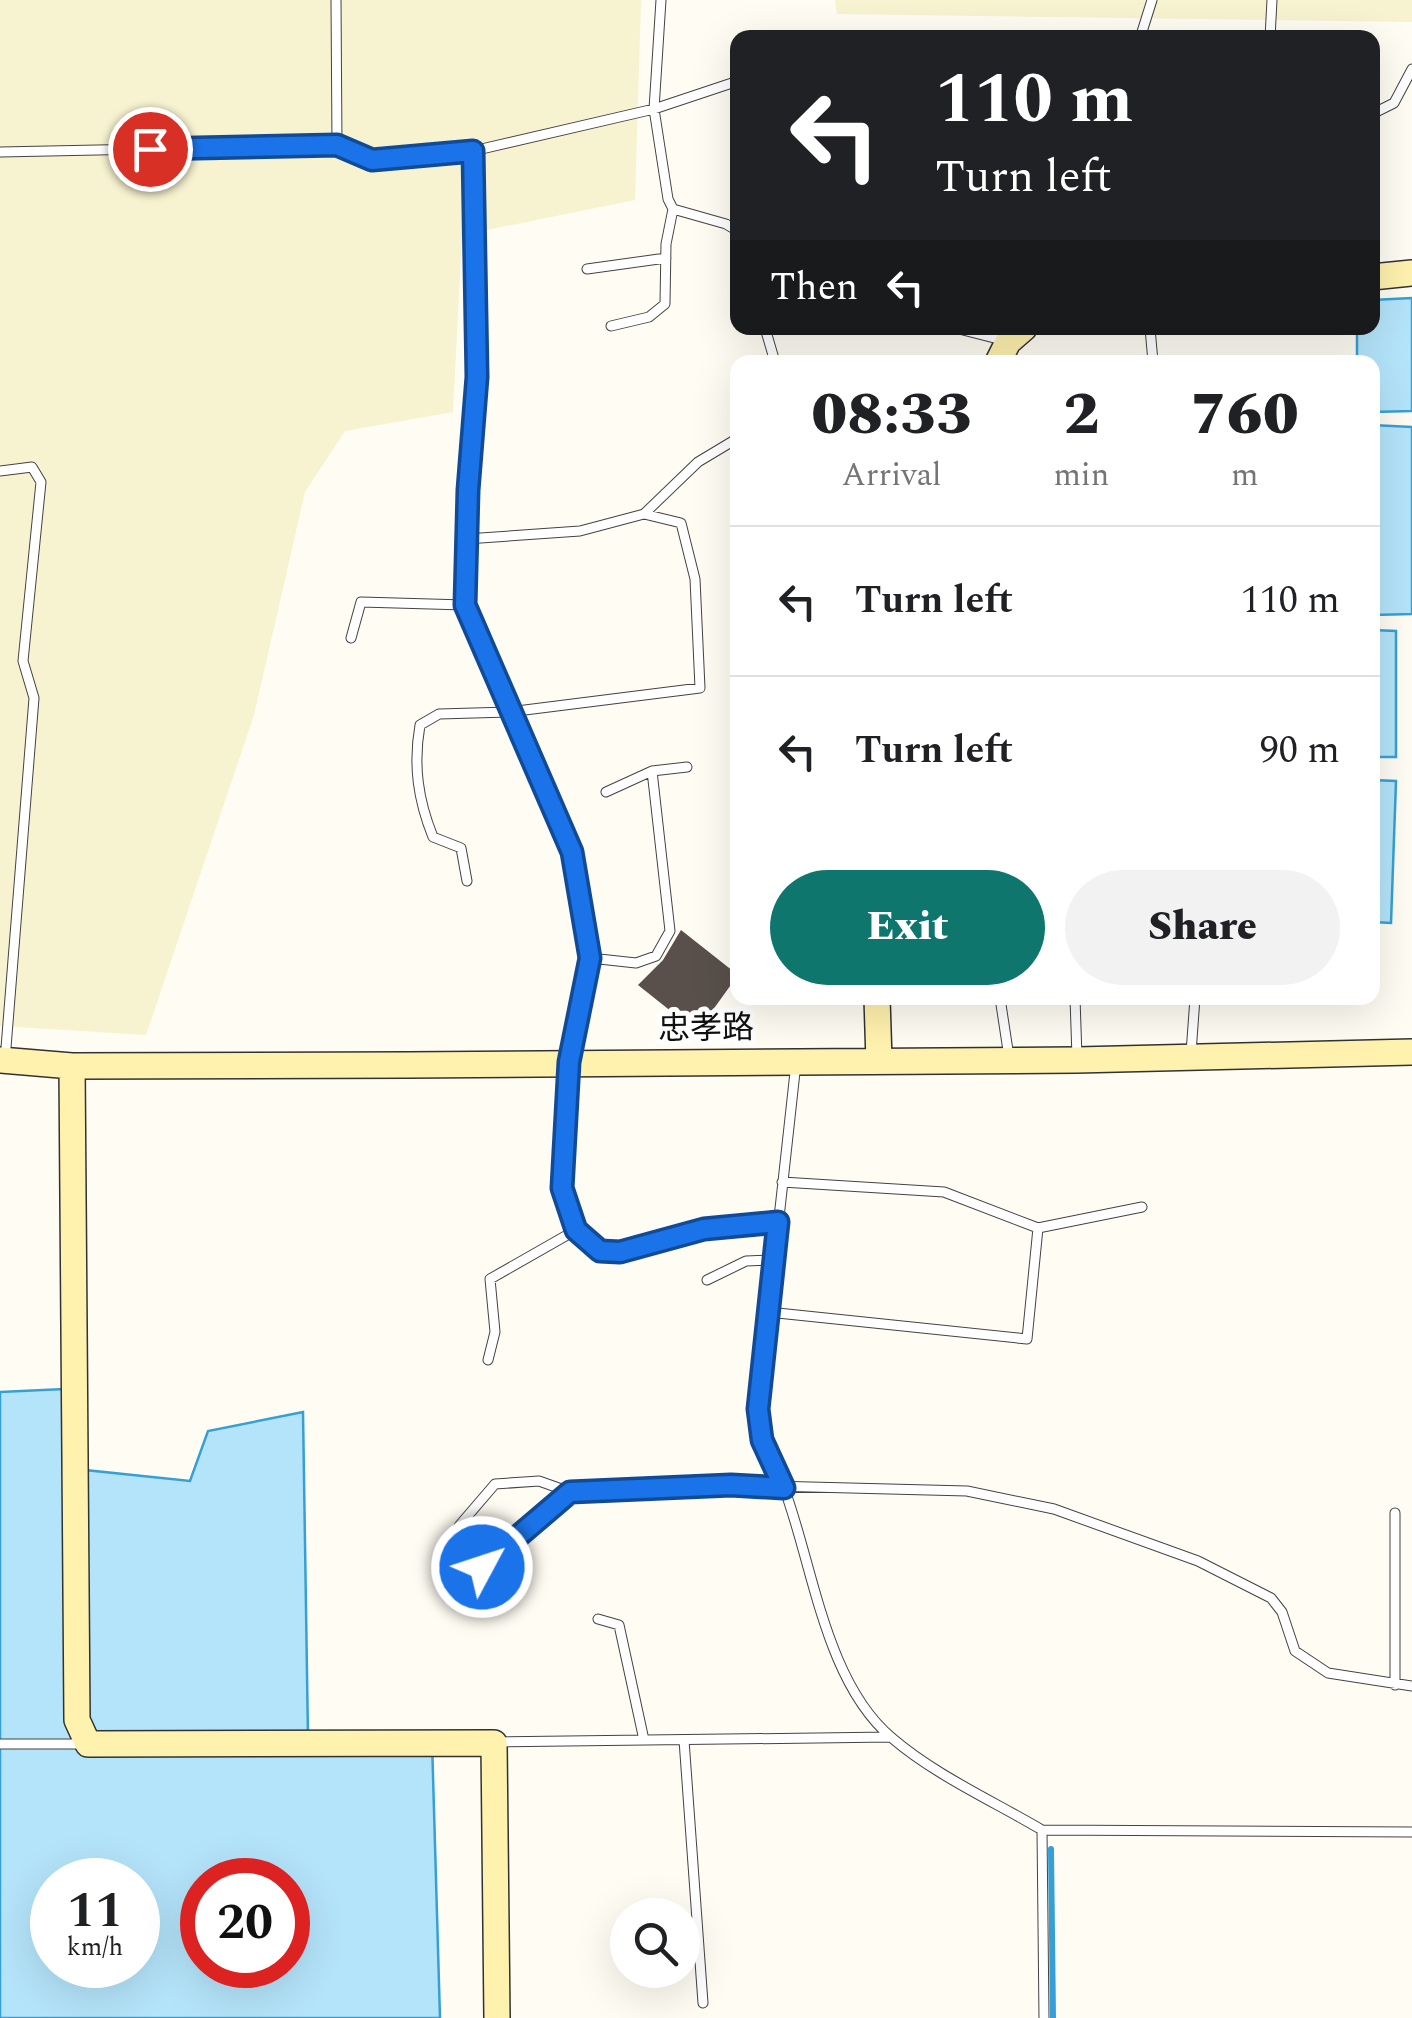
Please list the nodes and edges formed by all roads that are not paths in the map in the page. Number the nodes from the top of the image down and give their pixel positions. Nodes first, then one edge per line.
1 (336, 0) edge
2 (660, 0) edge
3 (1152, 0) edge
4 (1272, 0) edge
5 (1144, 30) edge
6 (1270, 30) edge
7 (1412, 69) edge
8 (730, 85) edge
9 (654, 109) junction
10 (1380, 110) edge
11 (337, 145) junction
12 (473, 151) junction
13 (0, 152) edge
14 (673, 209) junction
15 (730, 227) edge
16 (666, 258) junction
17 (587, 269) dead end
18 (1412, 272) edge
19 (1380, 276) edge
20 (611, 326) dead end
21 (982, 335) edge
22 (1010, 344) edge
23 (730, 443) edge
24 (0, 471) edge
25 (644, 514) junction
26 (466, 539) junction
27 (465, 605) junction
28 (351, 638) dead end
29 (510, 712) junction
30 (687, 767) dead end
31 (652, 771) junction
32 (606, 792) dead end
33 (467, 881) dead end
34 (590, 958) junction
35 (877, 1005) edge
36 (1001, 1005) edge
37 (1074, 1005) edge
38 (1195, 1005) edge
39 (1412, 1052) edge
40 (1191, 1056) junction
41 (2, 1060) edge
42 (797, 1060) junction
43 (1009, 1060) junction
44 (1078, 1060) junction
45 (880, 1061) junction
46 (569, 1062) junction
47 (72, 1066) junction
48 (782, 1182) junction
49 (1142, 1207) dead end
50 (778, 1222) junction
51 (1038, 1228) junction
52 (576, 1230) junction
53 (774, 1260) junction
54 (707, 1280) dead end
55 (768, 1312) junction
56 (488, 1360) dead end
57 (784, 1488) junction
58 (570, 1492) junction
59 (1394, 1514) dead end
60 (459, 1526) dead end
61 (482, 1567) dead end
62 (598, 1619) dead end
63 (1395, 1685) junction
64 (1412, 1686) edge
65 (890, 1737) junction
66 (644, 1740) junction
67 (684, 1740) junction
68 (494, 1742) junction
69 (0, 1744) edge
70 (88, 1744) junction
71 (1042, 1830) junction
72 (1412, 1832) edge
73 (703, 2003) dead end
74 (497, 2018) edge
75 (1044, 2018) edge

1 - 11 lane
2 - 9 lane
3 - 5 lane
4 - 6 lane
7 - 10 lane
8 - 9 lane
9 - 12 lane
9 - 14 lane
11 - 12 lane
11 - 13 lane
12 - 26 lane
14 - 15 lane
14 - 16 lane
16 - 17 lane
16 - 20 lane
18 - 19 street
21 - 22 lane
23 - 25 lane
24 - 41 lane
25 - 26 lane
25 - 29 lane
26 - 27 lane
27 - 28 lane
27 - 29 lane
29 - 33 lane
29 - 34 lane
30 - 31 lane
31 - 32 lane
31 - 34 lane
34 - 46 lane
35 - 45 street
36 - 43 lane
37 - 44 lane
38 - 40 lane
39 - 40 street, 忠孝路
40 - 44 street, 忠孝路
41 - 47 street, 忠孝路
42 - 45 street, 忠孝路
42 - 46 street, 忠孝路
42 - 48 lane
43 - 44 street, 忠孝路
43 - 45 street, 忠孝路
46 - 47 street, 忠孝路
46 - 52 lane
47 - 70 street
48 - 50 lane
48 - 51 lane
49 - 51 lane
50 - 52 lane
50 - 53 lane
51 - 55 lane
52 - 56 lane
53 - 54 lane
53 - 55 lane
55 - 57 lane
57 - 58 lane
57 - 63 lane
57 - 65 lane
58 - 60 lane
58 - 61 lane
59 - 63 lane
62 - 66 lane
63 - 64 lane
65 - 67 lane
65 - 71 lane
66 - 67 lane
66 - 68 lane
67 - 73 lane
68 - 70 street
68 - 74 street
69 - 70 lane
71 - 72 lane
71 - 75 lane

